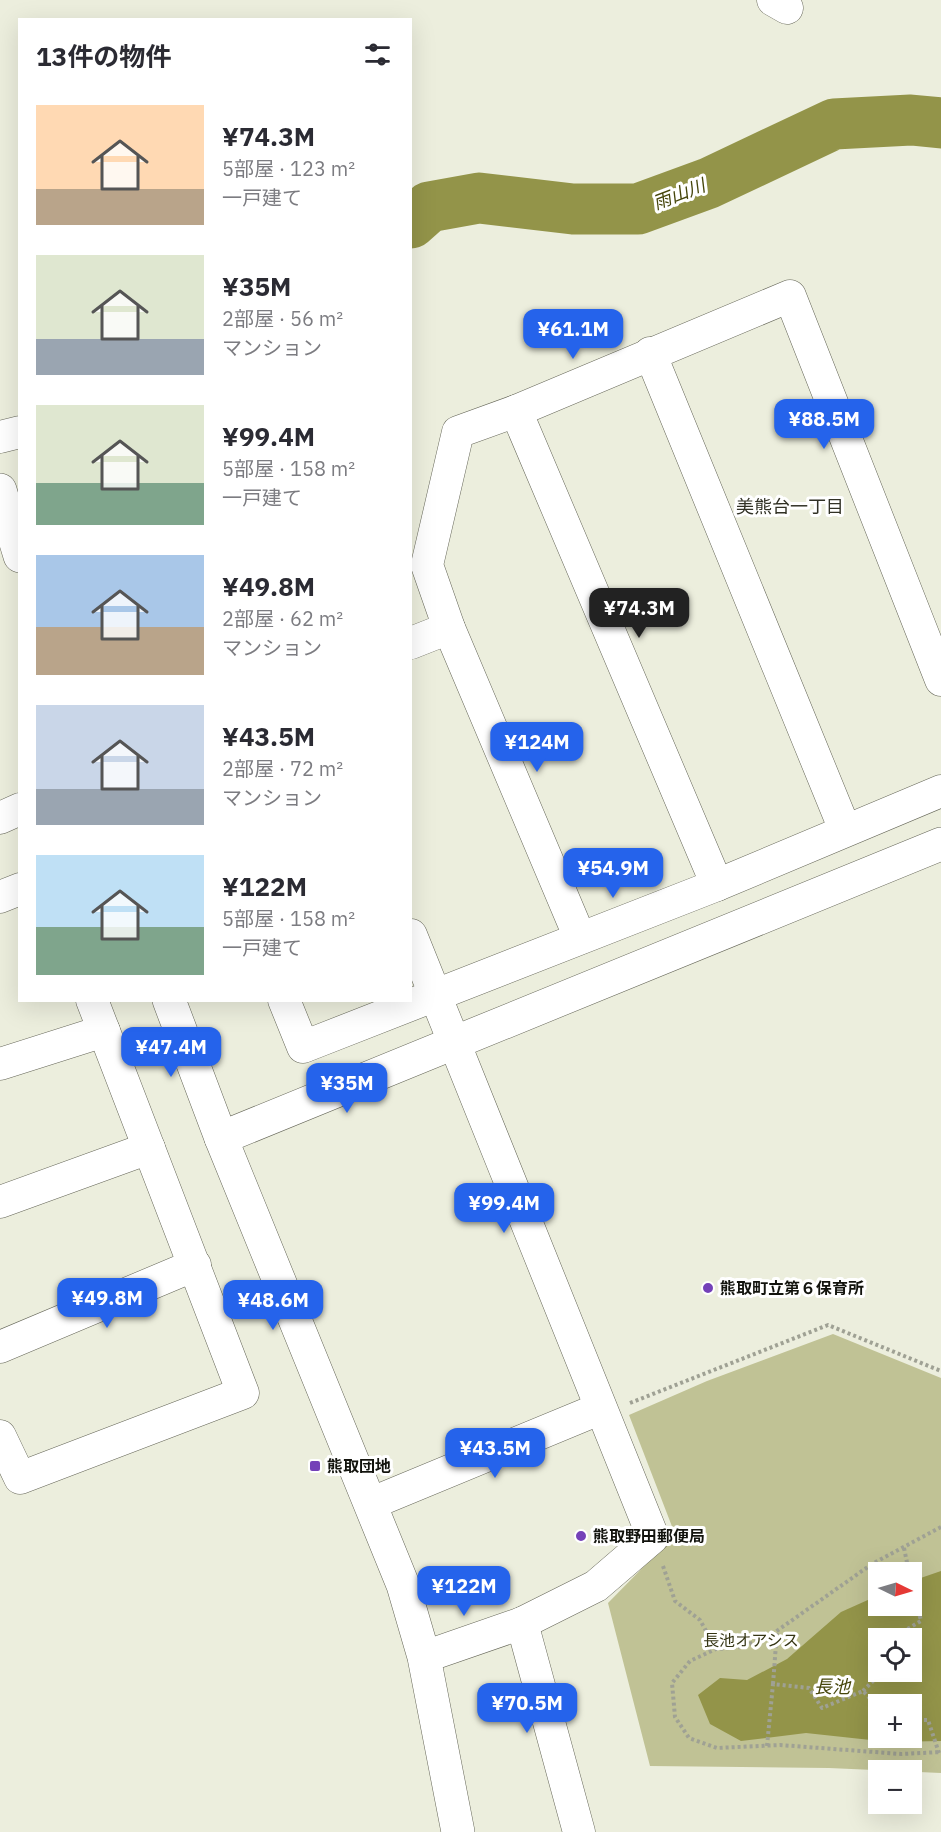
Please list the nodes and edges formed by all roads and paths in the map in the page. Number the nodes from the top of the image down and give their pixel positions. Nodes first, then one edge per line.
1 (650, 353) junction
2 (516, 411) junction
3 (18, 432) edge
4 (0, 437) edge
5 (3, 500) edge
6 (18, 549) edge
7 (449, 628) junction
8 (412, 643) edge
9 (941, 680) edge
10 (941, 791) edge
11 (18, 810) edge
12 (0, 818) edge
13 (845, 830) junction
14 (941, 844) edge
15 (717, 885) junction
16 (18, 890) edge
17 (0, 897) edge
18 (412, 938) edge
19 (580, 938) junction
20 (433, 995) junction
21 (93, 1002) edge
22 (170, 1002) edge
23 (285, 1002) edge
24 (104, 1031) junction
25 (454, 1042) junction
26 (0, 1064) edge
27 (221, 1138) junction
28 (149, 1148) junction
29 (0, 1203) edge
30 (195, 1265) junction
31 (0, 1347) edge
32 (941, 1371) edge
33 (599, 1408) junction
34 (0, 1436) edge
35 (372, 1503) junction
36 (941, 1527) edge
37 (653, 1537) junction
38 (904, 1548) junction
39 (907, 1562) edge
40 (920, 1616) edge
41 (522, 1623) junction
42 (909, 1628) edge
43 (777, 1631) junction
44 (716, 1649) junction
45 (424, 1657) junction
46 (872, 1682) edge
47 (773, 1684) junction
48 (863, 1691) junction
49 (868, 1696) edge
50 (922, 1720) edge
51 (767, 1746) junction
52 (940, 1752) edge
53 (458, 1832) edge
54 (579, 1832) edge

1 - 2 street
1 - 9 street
1 - 13 street
2 - 7 street
2 - 15 street
3 - 4 street
5 - 6 street
7 - 8 street
7 - 19 street
10 - 13 street
11 - 12 street
13 - 15 street
14 - 25 street
15 - 19 street
16 - 17 street
18 - 20 street
19 - 20 street
20 - 23 street
20 - 25 street
21 - 24 street
22 - 27 street
24 - 26 street
24 - 28 street
25 - 27 street
25 - 33 street
27 - 35 street
28 - 29 street
28 - 30 street
30 - 31 street
30 - 34 street
32 - 33 path
33 - 35 street
33 - 37 street
35 - 45 street
36 - 38 path
37 - 41 street
37 - 44 path
38 - 39 path
38 - 43 path
40 - 42 path
41 - 45 street
41 - 54 street
43 - 44 path
43 - 47 path
44 - 51 path
45 - 53 street
46 - 48 path
47 - 48 path
47 - 51 path
48 - 49 path
50 - 52 path
51 - 52 path

